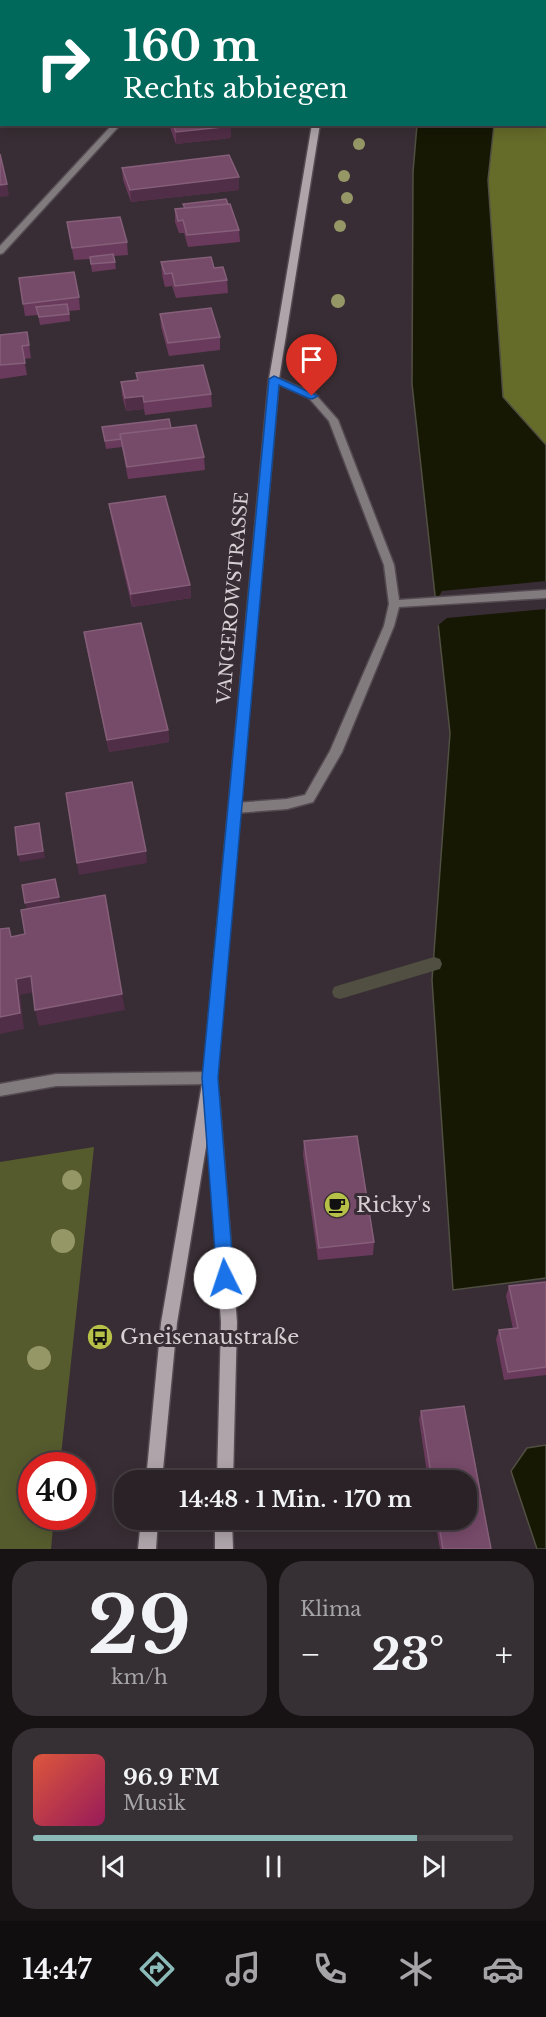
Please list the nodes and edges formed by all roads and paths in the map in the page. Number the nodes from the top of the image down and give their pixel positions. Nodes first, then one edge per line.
1 (116, 126) edge
2 (316, 126) edge
3 (0, 251) edge
4 (274, 379) junction
5 (546, 594) edge
6 (394, 604) junction
7 (235, 808) junction
8 (210, 1078) junction
9 (0, 1090) edge
10 (154, 1470) edge
11 (225, 1470) edge
12 (149, 1530) edge
13 (224, 1530) edge
14 (147, 1549) edge
15 (224, 1549) edge

1 - 3 street
2 - 4 street, VANGEROWSTRASSE
4 - 6 street
4 - 7 street, VANGEROWSTRASSE
5 - 6 street
6 - 7 street
7 - 8 street, VANGEROWSTRASSE
8 - 9 street
8 - 10 street, VANGEROWSTRASSE
8 - 11 street, VANGEROWSTRASSE
12 - 14 street
13 - 15 street

